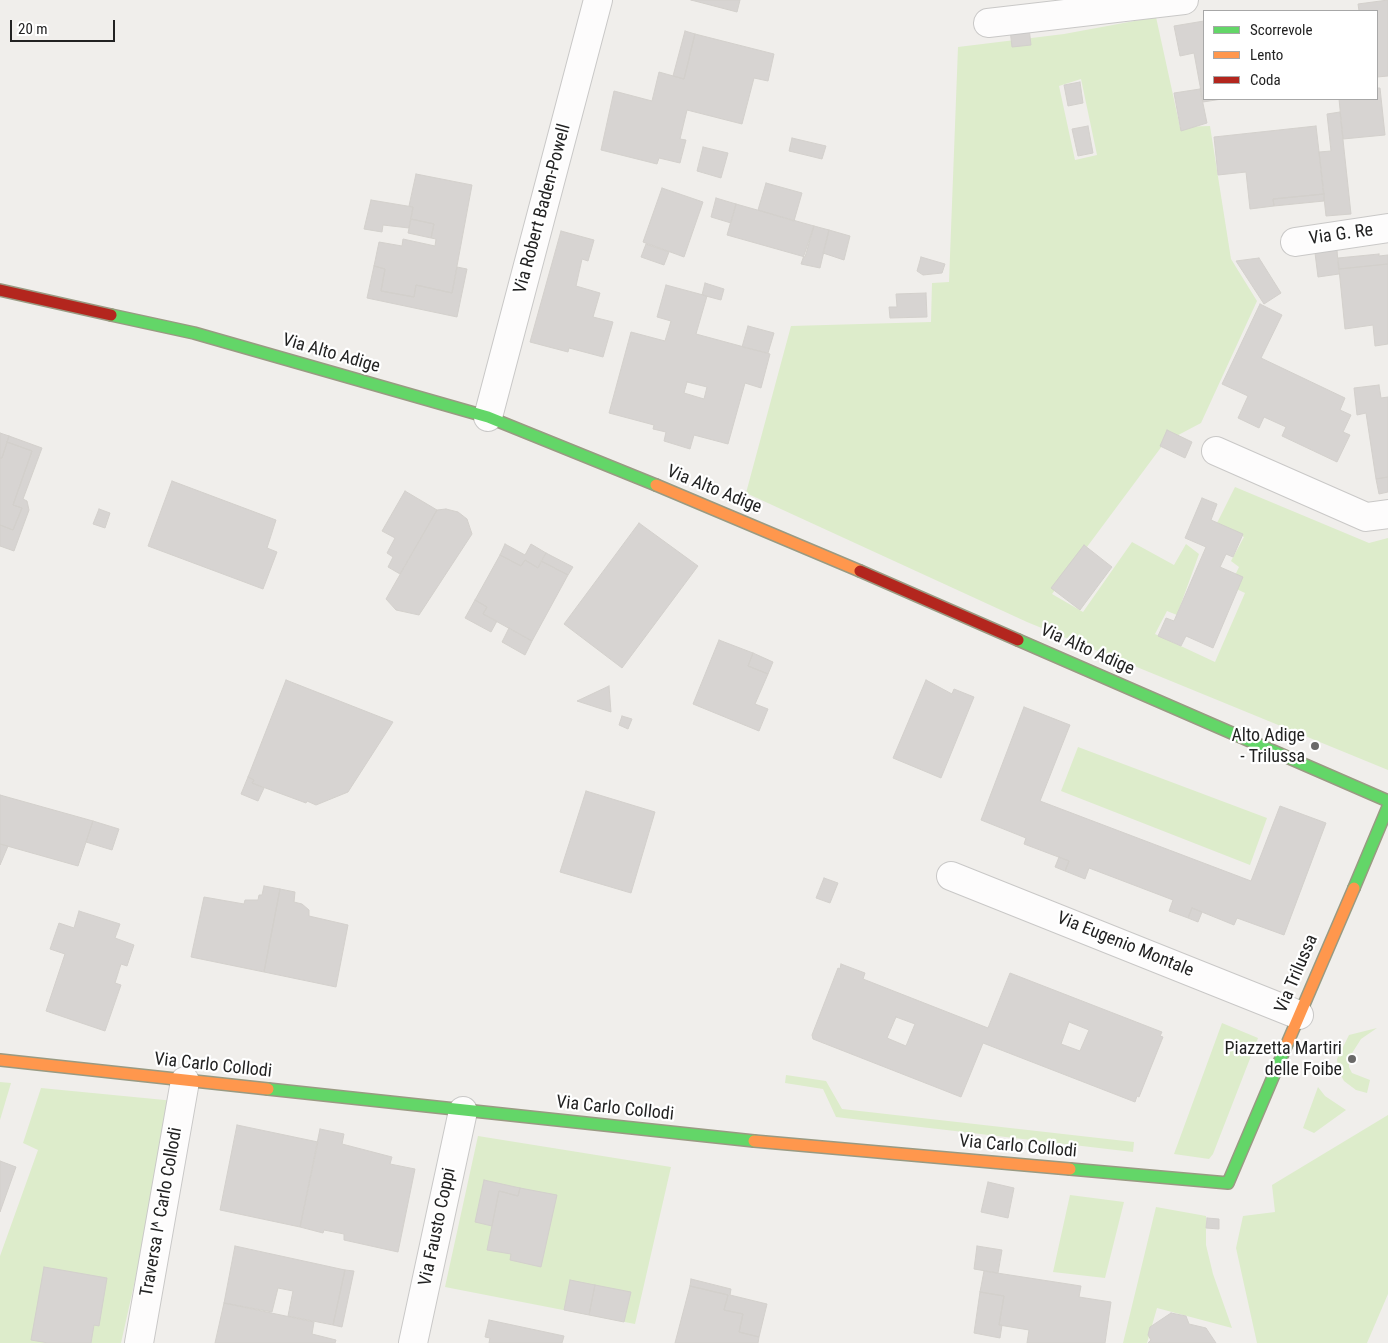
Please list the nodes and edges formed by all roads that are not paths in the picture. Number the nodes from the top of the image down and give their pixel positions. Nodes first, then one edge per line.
1 (598, 0) edge
2 (1184, 0) edge
3 (1107, 5) edge
4 (988, 23) dead end
5 (1388, 228) edge
6 (1295, 242) dead end
7 (0, 290) edge
8 (488, 417) junction
9 (1216, 451) dead end
10 (1388, 514) edge
11 (1388, 801) edge
12 (1388, 807) edge
13 (951, 876) dead end
14 (1299, 1015) junction
15 (0, 1060) edge
16 (185, 1081) junction
17 (463, 1111) junction
18 (1228, 1183) joint
19 (139, 1343) edge
20 (413, 1343) edge

1 - 8 street, Via Robert Baden-Powell
2 - 3 street
3 - 4 street
5 - 6 street, Via G. Re
7 - 8 street, Via Alto Adige
8 - 11 street, Via Alto Adige
9 - 10 street
12 - 14 street, Via Trilussa
13 - 14 street, Via Eugenio Montale
14 - 18 street, Via Trilussa
15 - 16 street, Via Carlo Collodi
16 - 17 street, Via Carlo Collodi
16 - 19 street, Traversa I^ Carlo Collodi
17 - 18 street, Via Carlo Collodi
17 - 20 street, Via Fausto Coppi

